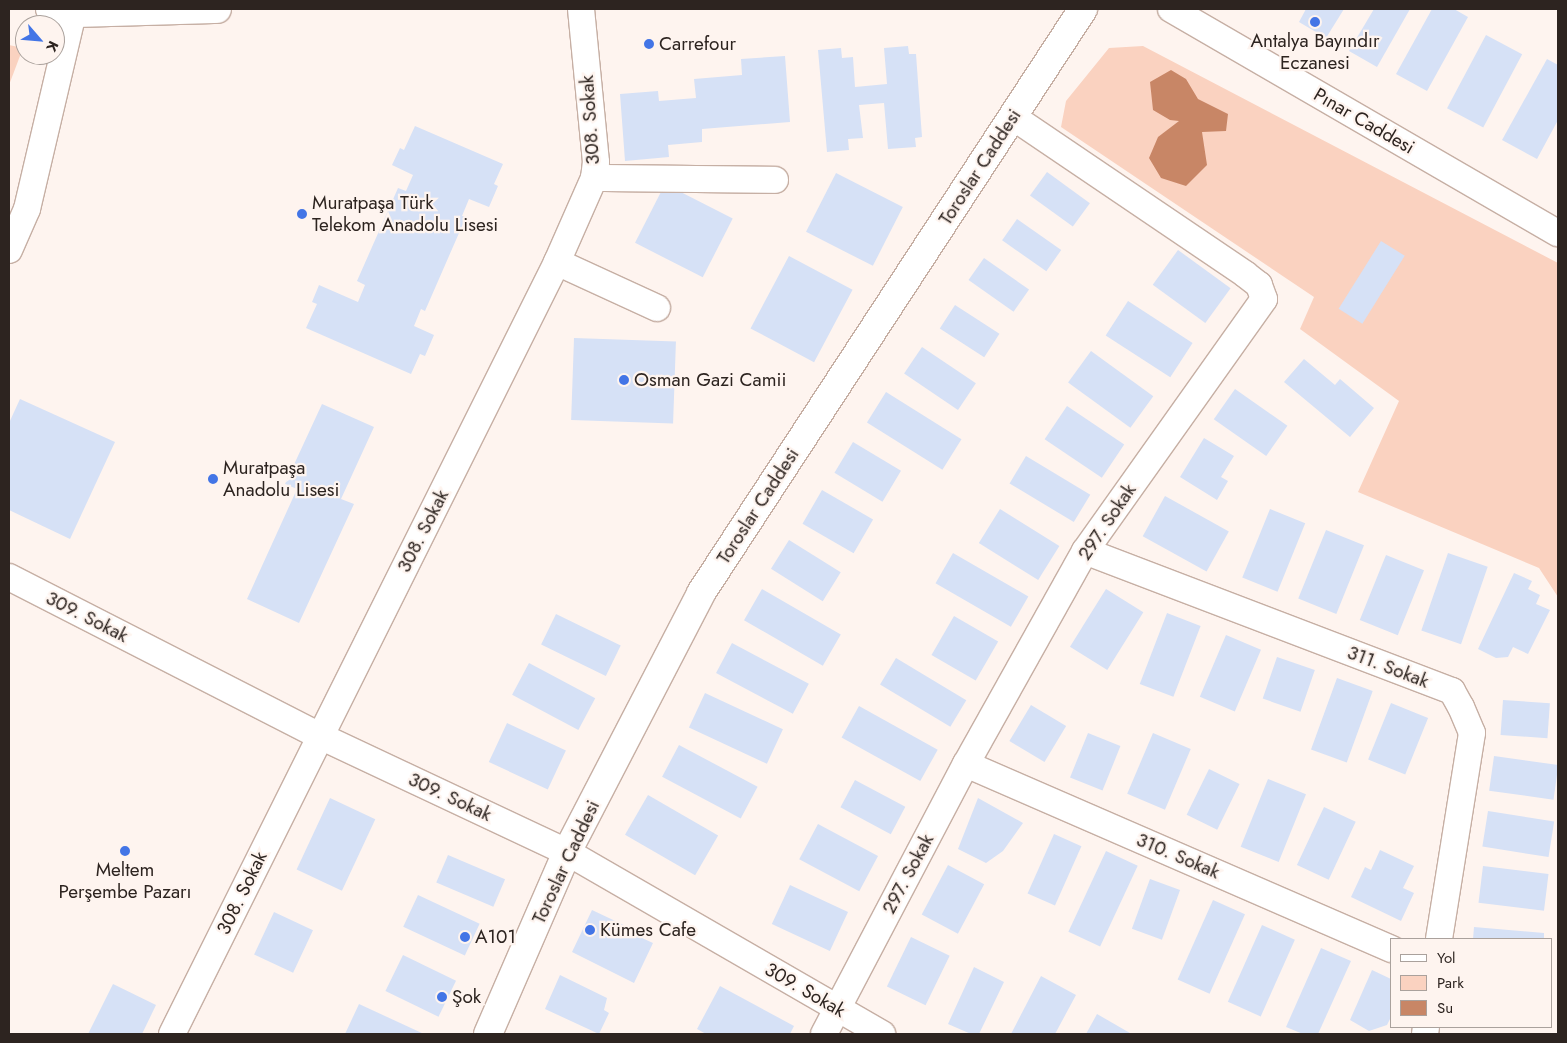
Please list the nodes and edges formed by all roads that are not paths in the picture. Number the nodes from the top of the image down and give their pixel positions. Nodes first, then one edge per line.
1 (217, 9) edge
2 (581, 9) edge
3 (1083, 9) edge
4 (1170, 9) edge
5 (61, 11) edge
6 (1013, 117) junction
7 (594, 178) junction
8 (775, 180) dead end
9 (1558, 233) edge
10 (9, 250) edge
11 (557, 262) junction
12 (657, 308) dead end
13 (1085, 551) junction
14 (9, 577) edge
15 (320, 736) junction
16 (966, 764) junction
17 (567, 852) junction
18 (1439, 938) edge
19 (1390, 949) edge
20 (837, 1009) junction
21 (172, 1034) edge
22 (488, 1034) edge
23 (824, 1034) edge
24 (882, 1034) edge

1 - 5 main road
2 - 7 street, 308. Sokak
3 - 6 main road, Toroslar Caddesi
4 - 9 street, Pınar Caddesi
5 - 10 street
6 - 13 street, 297. Sokak
6 - 17 main road, Toroslar Caddesi
7 - 8 street
7 - 11 street, 308. Sokak
11 - 12 street
11 - 15 street, 308. Sokak
13 - 16 street, 297. Sokak
13 - 18 street, 311. Sokak
14 - 15 street, 309. Sokak
15 - 17 street, 309. Sokak
15 - 21 street, 308. Sokak
16 - 19 street, 310. Sokak
16 - 20 street, 297. Sokak
17 - 20 street, 309. Sokak
17 - 22 main road, Toroslar Caddesi
20 - 23 street, 297. Sokak
20 - 24 street, 309. Sokak

